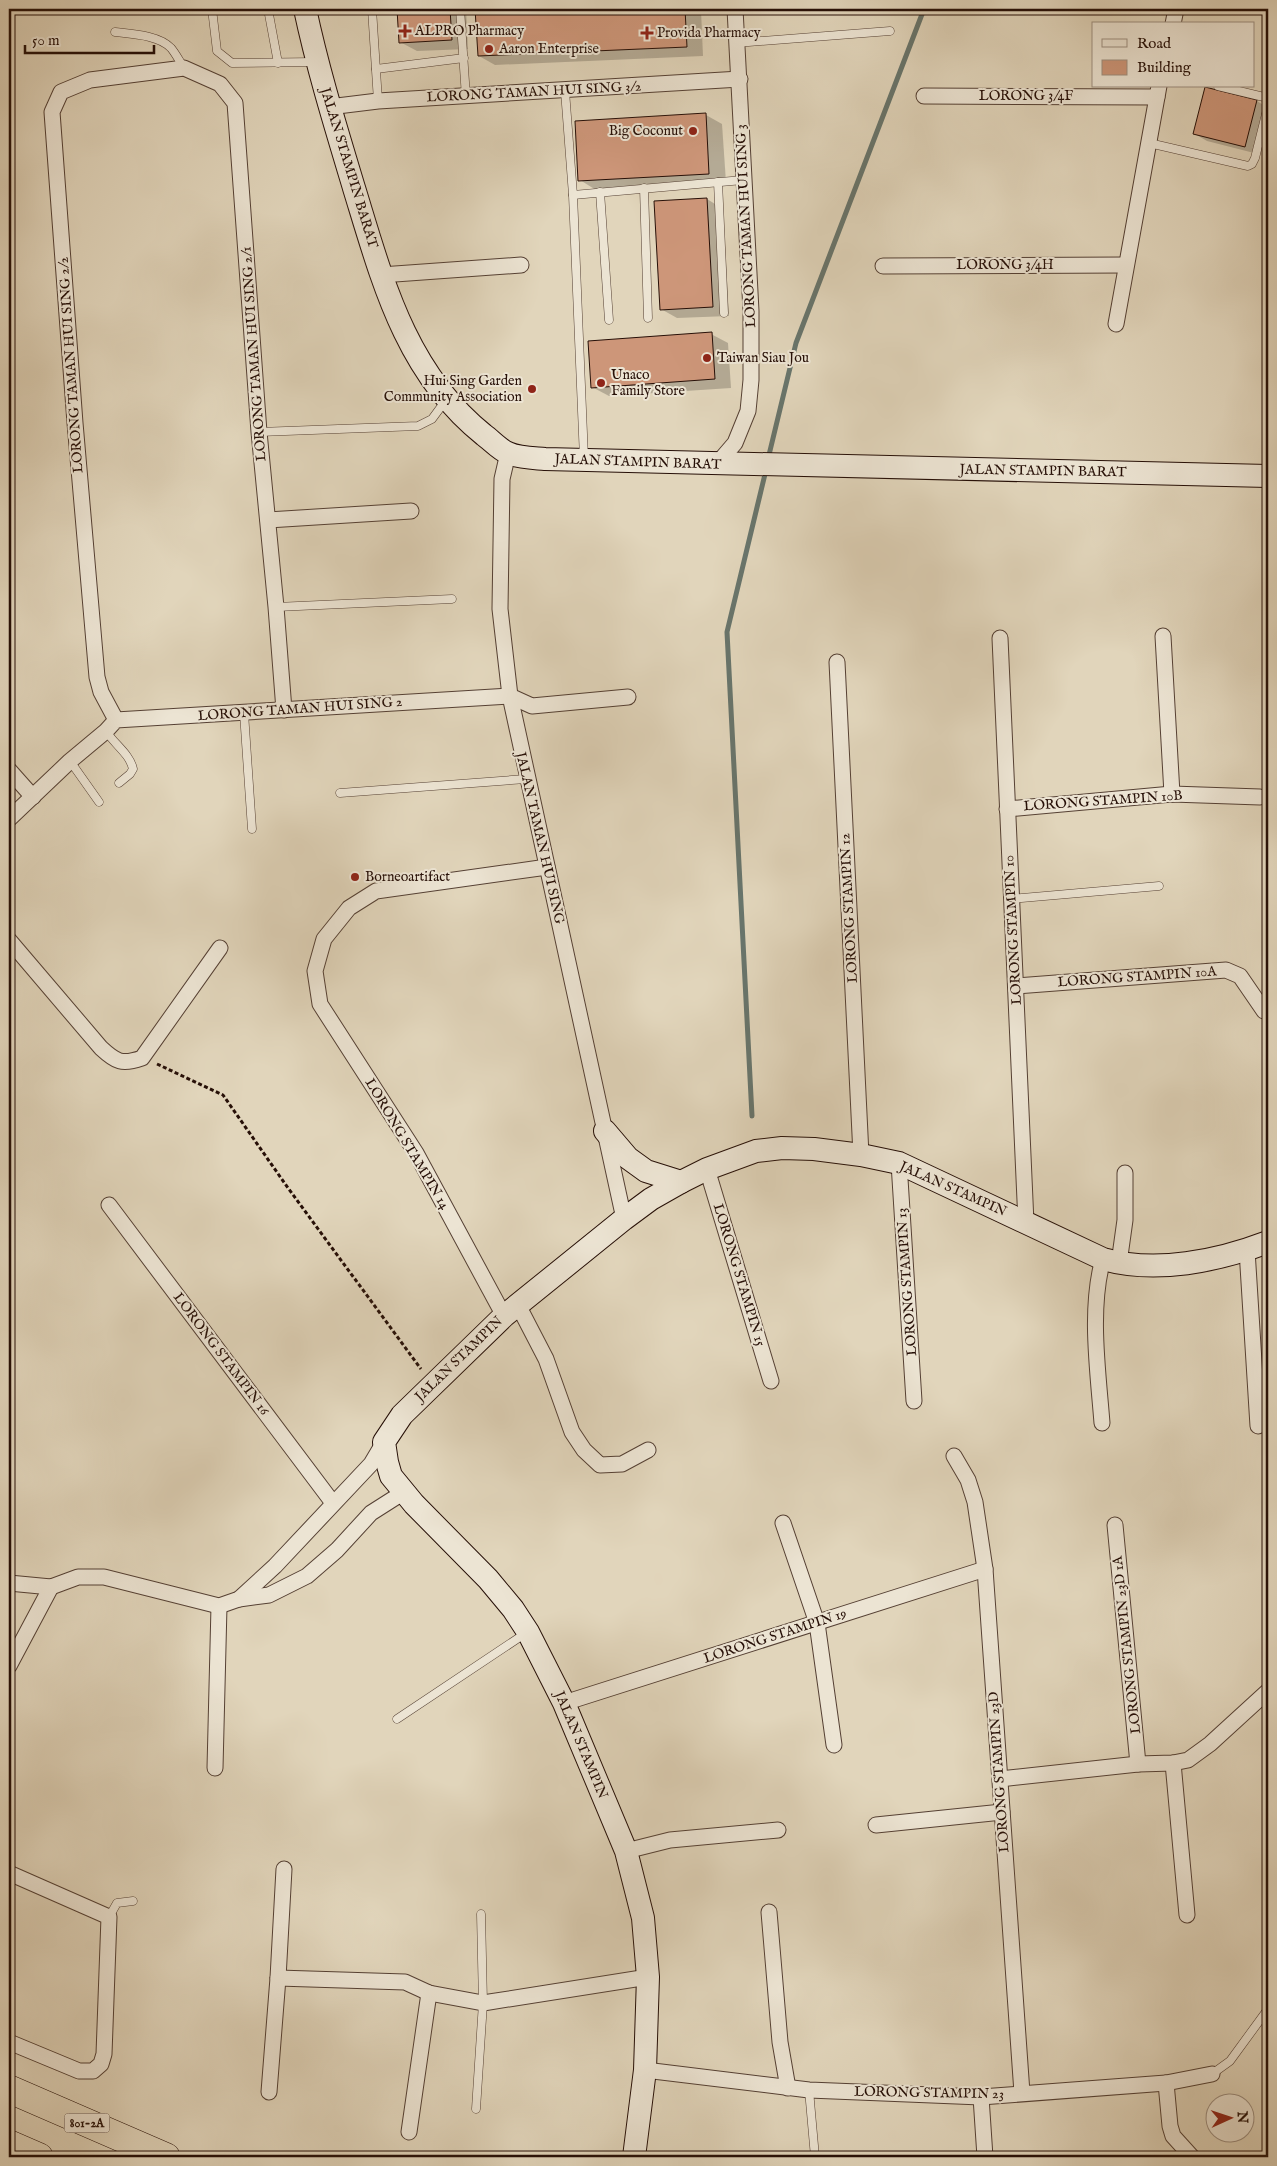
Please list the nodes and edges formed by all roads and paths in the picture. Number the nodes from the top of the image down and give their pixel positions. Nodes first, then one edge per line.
1 (212, 9) edge
2 (268, 9) edge
3 (306, 9) edge
4 (372, 9) edge
5 (460, 9) edge
6 (735, 9) edge
7 (1176, 9) edge
8 (1173, 22) edge
9 (890, 31) dead end
10 (115, 32) dead end
11 (736, 43) junction
12 (464, 58) junction
13 (317, 62) junction
14 (278, 63) junction
15 (184, 68) junction
16 (376, 69) junction
17 (142, 72) joint
18 (740, 79) junction
19 (1226, 88) edge
20 (564, 91) junction
21 (1158, 91) edge
22 (466, 96) junction
23 (924, 96) dead end
24 (1268, 98) edge
25 (378, 101) junction
26 (1268, 106) edge
27 (329, 107) junction
28 (1148, 143) junction
29 (743, 180) junction
30 (718, 182) junction
31 (644, 188) junction
32 (600, 192) junction
33 (572, 195) junction
34 (521, 265) dead end
35 (1126, 265) junction
36 (883, 266) dead end
37 (381, 275) junction
38 (724, 313) dead end
39 (648, 318) dead end
40 (609, 320) dead end
41 (1116, 324) dead end
42 (447, 399) junction
43 (259, 432) junction
44 (508, 453) junction
45 (584, 460) junction
46 (717, 464) junction
47 (1268, 476) edge
48 (411, 511) dead end
49 (268, 520) junction
50 (452, 599) dead end
51 (276, 607) junction
52 (1163, 636) dead end
53 (1000, 638) dead end
54 (836, 662) dead end
55 (510, 696) junction
56 (628, 697) dead end
57 (284, 710) junction
58 (244, 713) junction
59 (111, 726) junction
60 (70, 761) junction
61 (9, 770) edge
62 (526, 779) junction
63 (119, 783) dead end
64 (340, 793) dead end
65 (1172, 794) junction
66 (33, 797) junction
67 (1260, 797) dead end
68 (99, 802) dead end
69 (1007, 809) junction
70 (9, 819) edge
71 (252, 829) dead end
72 (547, 866) junction
73 (1159, 886) dead end
74 (1012, 899) junction
75 (9, 940) edge
76 (220, 948) dead end
77 (1016, 986) junction
78 (1268, 1012) edge
79 (142, 1058) junction
80 (604, 1130) junction
81 (862, 1155) junction
82 (899, 1163) junction
83 (707, 1169) junction
84 (1125, 1173) dead end
85 (681, 1182) junction
86 (109, 1204) dead end
87 (624, 1219) junction
88 (1026, 1222) junction
89 (1268, 1242) edge
90 (1247, 1250) junction
91 (1111, 1261) junction
92 (511, 1311) junction
93 (771, 1381) dead end
94 (432, 1385) junction
95 (914, 1401) dead end
96 (1102, 1423) dead end
97 (1258, 1426) dead end
98 (384, 1442) junction
99 (648, 1450) dead end
100 (954, 1456) dead end
101 (404, 1492) junction
102 (333, 1503) junction
103 (783, 1523) dead end
104 (1115, 1525) dead end
105 (986, 1569) junction
106 (9, 1584) edge
107 (51, 1587) junction
108 (239, 1599) junction
109 (219, 1606) junction
110 (817, 1624) junction
111 (528, 1632) junction
112 (9, 1666) edge
113 (1268, 1691) edge
114 (564, 1703) junction
115 (397, 1719) dead end
116 (834, 1745) dead end
117 (1173, 1763) junction
118 (1138, 1764) junction
119 (215, 1768) dead end
120 (1000, 1779) junction
121 (1002, 1812) junction
122 (876, 1824) dead end
123 (778, 1830) dead end
124 (626, 1851) junction
125 (284, 1869) dead end
126 (9, 1873) edge
127 (133, 1901) dead end
128 (769, 1912) dead end
129 (481, 1914) dead end
130 (1187, 1915) dead end
131 (108, 1917) junction
132 (648, 1977) junction
133 (278, 1978) junction
134 (429, 1994) junction
135 (484, 2003) junction
136 (1268, 2010) edge
137 (9, 2042) edge
138 (645, 2070) junction
139 (1212, 2074) joint
140 (1166, 2084) junction
141 (788, 2088) junction
142 (9, 2089) edge
143 (809, 2090) junction
144 (269, 2092) dead end
145 (1022, 2093) junction
146 (981, 2097) junction
147 (476, 2109) dead end
148 (409, 2132) dead end
149 (9, 2144) edge
150 (39, 2157) edge
151 (166, 2157) edge
152 (634, 2157) edge
153 (815, 2157) edge
154 (985, 2157) edge
155 (1192, 2157) edge

1 - 14 lane
2 - 14 lane
3 - 13 street, JALAN STAMPIN BARAT
4 - 16 lane
5 - 12 lane
6 - 11 street, LORONG TAMAN HUI SING 3
7 - 8 street
9 - 11 lane
10 - 15 lane
11 - 18 street, LORONG TAMAN HUI SING 3
12 - 16 lane
12 - 22 lane
13 - 14 lane
13 - 27 street, JALAN STAMPIN BARAT
15 - 17 street, LORONG TAMAN HUI SING 2/1
15 - 43 street, LORONG TAMAN HUI SING 2/1
16 - 25 lane
17 - 59 street, LORONG TAMAN HUI SING 2/2
18 - 20 street, LORONG TAMAN HUI SING 3/2
18 - 29 street, LORONG TAMAN HUI SING 3
19 - 24 lane
20 - 22 street, LORONG TAMAN HUI SING 3/2
20 - 33 lane
21 - 23 street, LORONG 3/4F
21 - 28 street
22 - 25 street, LORONG TAMAN HUI SING 3/2
25 - 27 street, LORONG TAMAN HUI SING 3/2
26 - 28 lane
27 - 37 street, JALAN STAMPIN BARAT
28 - 35 street
29 - 30 lane
29 - 46 street, LORONG TAMAN HUI SING 3
30 - 31 lane
30 - 38 lane
31 - 32 lane
31 - 39 lane
32 - 33 lane
32 - 40 lane
33 - 45 lane
34 - 37 street
35 - 36 street, LORONG 3/4H
35 - 41 street
37 - 42 street, JALAN STAMPIN BARAT
42 - 43 lane
42 - 44 street, JALAN STAMPIN BARAT
43 - 49 street, LORONG TAMAN HUI SING 2/1
44 - 45 street, JALAN STAMPIN BARAT
44 - 55 street, JALAN TAMAN HUI SING
45 - 46 street, JALAN STAMPIN BARAT
46 - 47 street, JALAN STAMPIN BARAT
48 - 49 street
49 - 51 street, LORONG TAMAN HUI SING 2/1
50 - 51 lane
51 - 57 street, LORONG TAMAN HUI SING 2/1
52 - 65 street
53 - 69 street, LORONG STAMPIN 10
54 - 81 street, LORONG STAMPIN 12
55 - 56 street, LORONG TAMAN HUI SING 2
55 - 57 street, LORONG TAMAN HUI SING 2
55 - 62 street, JALAN TAMAN HUI SING
57 - 58 street, LORONG TAMAN HUI SING 2
58 - 59 street, LORONG TAMAN HUI SING 2
58 - 71 lane
59 - 60 street
59 - 63 lane
60 - 66 street
60 - 68 lane
61 - 66 street
62 - 64 lane
62 - 72 street, JALAN TAMAN HUI SING
65 - 67 street, LORONG STAMPIN 10B
65 - 69 street, LORONG STAMPIN 10B
66 - 70 street
69 - 74 street, LORONG STAMPIN 10
72 - 80 street, JALAN TAMAN HUI SING
72 - 92 street, LORONG STAMPIN 14
73 - 74 lane
74 - 77 street, LORONG STAMPIN 10
75 - 79 street
76 - 79 street
77 - 78 street, LORONG STAMPIN 10A
77 - 88 street, LORONG STAMPIN 10
79 - 94 path
80 - 85 street
80 - 87 street, JALAN TAMAN HUI SING
81 - 82 street, JALAN STAMPIN
81 - 83 street, JALAN STAMPIN
82 - 88 street, JALAN STAMPIN
82 - 95 street, LORONG STAMPIN 13
83 - 85 street, JALAN STAMPIN
83 - 93 street, LORONG STAMPIN 15
84 - 91 street
85 - 87 street, JALAN STAMPIN
86 - 102 street, LORONG STAMPIN 16
87 - 92 street, JALAN STAMPIN
88 - 91 street, JALAN STAMPIN
89 - 90 street, JALAN STAMPIN
90 - 91 street, JALAN STAMPIN
90 - 97 street
91 - 96 street
92 - 94 street, JALAN STAMPIN
92 - 99 street, LORONG STAMPIN 14
94 - 98 street, JALAN STAMPIN
98 - 101 street, JALAN STAMPIN
98 - 102 street
100 - 105 street, LORONG STAMPIN 23D
101 - 108 street
101 - 111 street, JALAN STAMPIN
102 - 108 street
103 - 110 street
104 - 118 street, LORONG STAMPIN 23D 1A
105 - 110 street, LORONG STAMPIN 19
105 - 120 street, LORONG STAMPIN 23D
106 - 107 street
107 - 109 street
107 - 112 street
108 - 109 street
109 - 119 street
110 - 114 street, LORONG STAMPIN 19
110 - 116 street
111 - 114 street, JALAN STAMPIN
111 - 115 lane
113 - 117 street
114 - 124 street, JALAN STAMPIN
117 - 118 street
117 - 130 street
118 - 120 street
120 - 121 street, LORONG STAMPIN 23D
121 - 122 street
121 - 145 street, LORONG STAMPIN 23D
123 - 124 street
124 - 132 street, JALAN STAMPIN
125 - 133 street
126 - 131 street
127 - 131 lane
128 - 141 street
129 - 135 lane
131 - 137 street
132 - 135 street
132 - 138 street, JALAN STAMPIN
133 - 134 street
133 - 144 street
134 - 135 street
134 - 148 street
135 - 147 lane
136 - 139 lane
138 - 141 street, LORONG STAMPIN 23
138 - 152 street, JALAN STAMPIN
139 - 140 street, LORONG STAMPIN 23
140 - 145 street, LORONG STAMPIN 23
140 - 155 street
141 - 143 street, LORONG STAMPIN 23
142 - 151 highway, 801-2A
143 - 146 street, LORONG STAMPIN 23
143 - 153 lane
145 - 146 street, LORONG STAMPIN 23
146 - 154 street
149 - 150 highway

